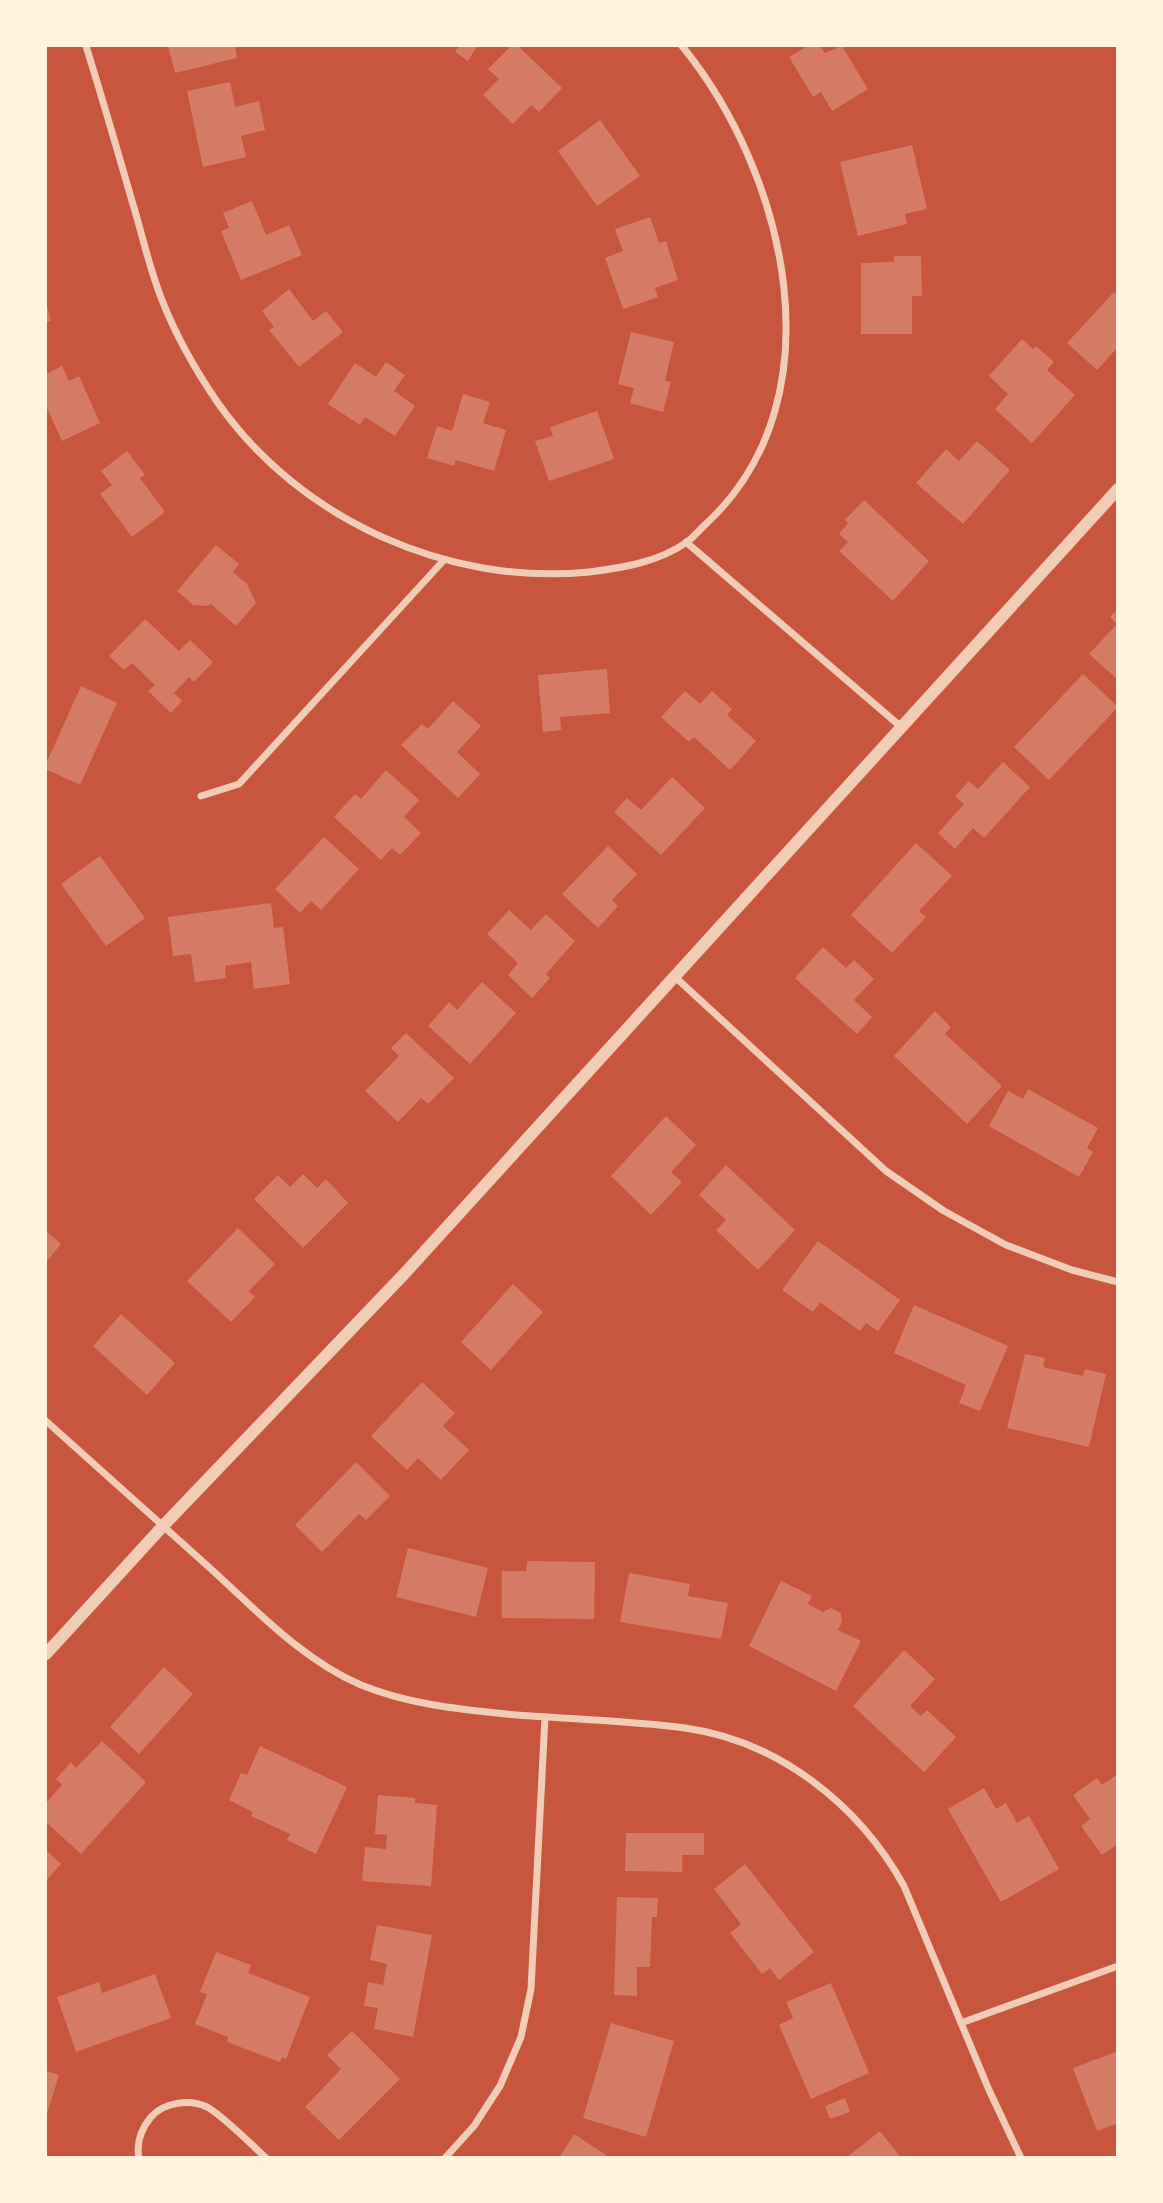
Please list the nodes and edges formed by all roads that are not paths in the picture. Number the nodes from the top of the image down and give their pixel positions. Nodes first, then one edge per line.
1 (86, 46) edge
2 (682, 46) edge
3 (1118, 489) edge
4 (686, 542) junction
5 (444, 560) junction
6 (900, 726) junction
7 (201, 796) dead end
8 (674, 976) junction
9 (1118, 1282) edge
10 (46, 1421) edge
11 (163, 1526) junction
12 (46, 1654) edge
13 (545, 1717) junction
14 (1118, 1966) edge
15 (961, 2024) junction
16 (139, 2158) edge
17 (266, 2158) edge
18 (445, 2158) edge
19 (1021, 2158) edge

1 - 5 street
2 - 4 street
3 - 6 street
4 - 5 street
4 - 6 street
5 - 7 street
6 - 8 street
8 - 9 street
8 - 11 street
10 - 11 street
11 - 12 street
11 - 13 street
13 - 15 street
13 - 18 street
14 - 15 street
15 - 19 street
16 - 17 street

